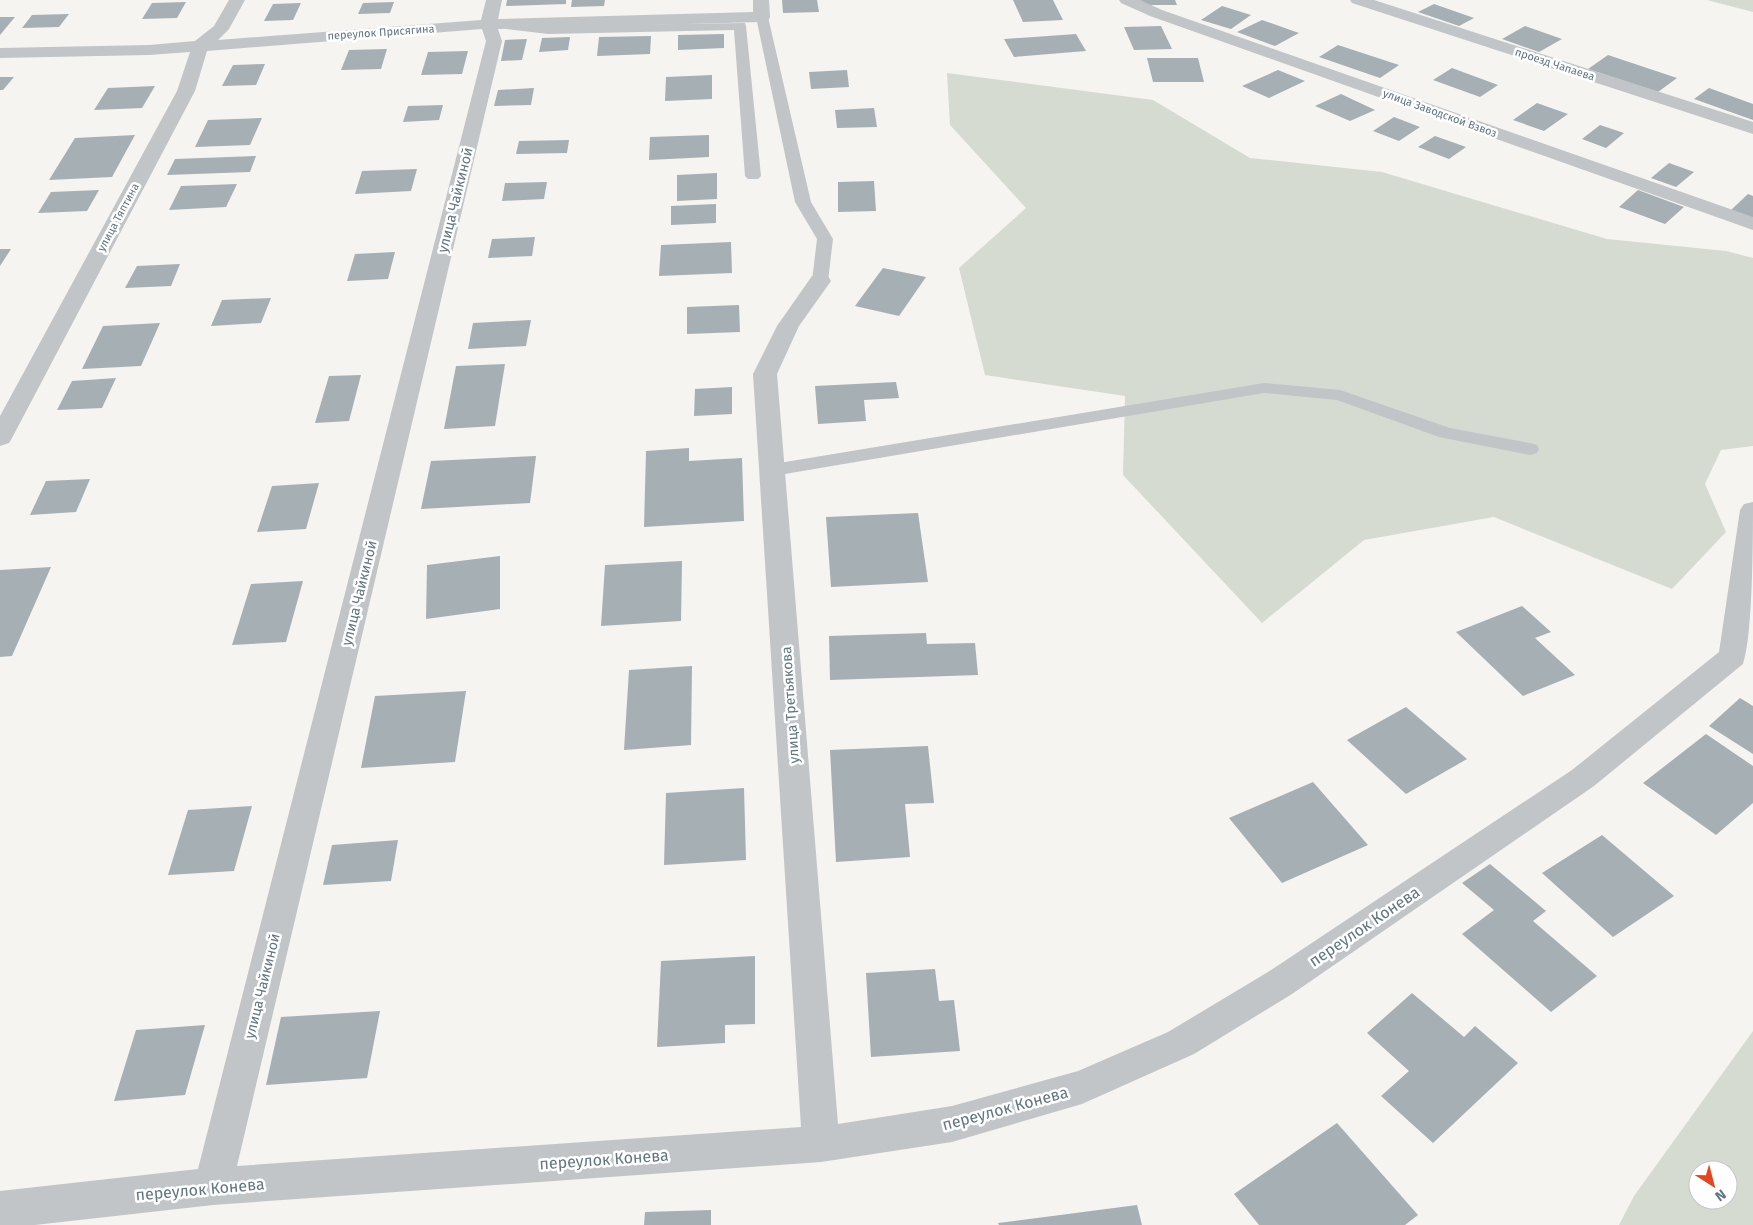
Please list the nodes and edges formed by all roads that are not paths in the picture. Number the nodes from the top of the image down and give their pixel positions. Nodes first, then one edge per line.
1 (238, 0) edge
2 (1127, 0) edge
3 (1358, 0) edge
4 (762, 8) edge
5 (491, 12) edge
6 (200, 46) junction
7 (0, 53) edge
8 (1753, 128) edge
9 (753, 176) dead end
10 (1753, 224) edge
11 (820, 281) joint
12 (0, 438) edge
13 (1530, 449) dead end
14 (773, 470) junction
15 (1753, 510) edge
16 (821, 1144) junction
17 (213, 1186) junction
18 (0, 1210) edge

1 - 6 street
2 - 10 street, улица Заводской Взвоз
3 - 8 street, проезд Чапаева
4 - 5 street, переулок Присягина
4 - 11 lane
5 - 6 street, переулок Присягина
5 - 9 lane
5 - 17 street, улица Чайкиной
6 - 7 street, переулок Присягина
6 - 12 street, улица Тяптина
11 - 14 street, улица Третьякова
13 - 14 lane
14 - 16 street, улица Третьякова
15 - 16 street, переулок Конева
16 - 17 street, переулок Конева
17 - 18 street, переулок Конева

